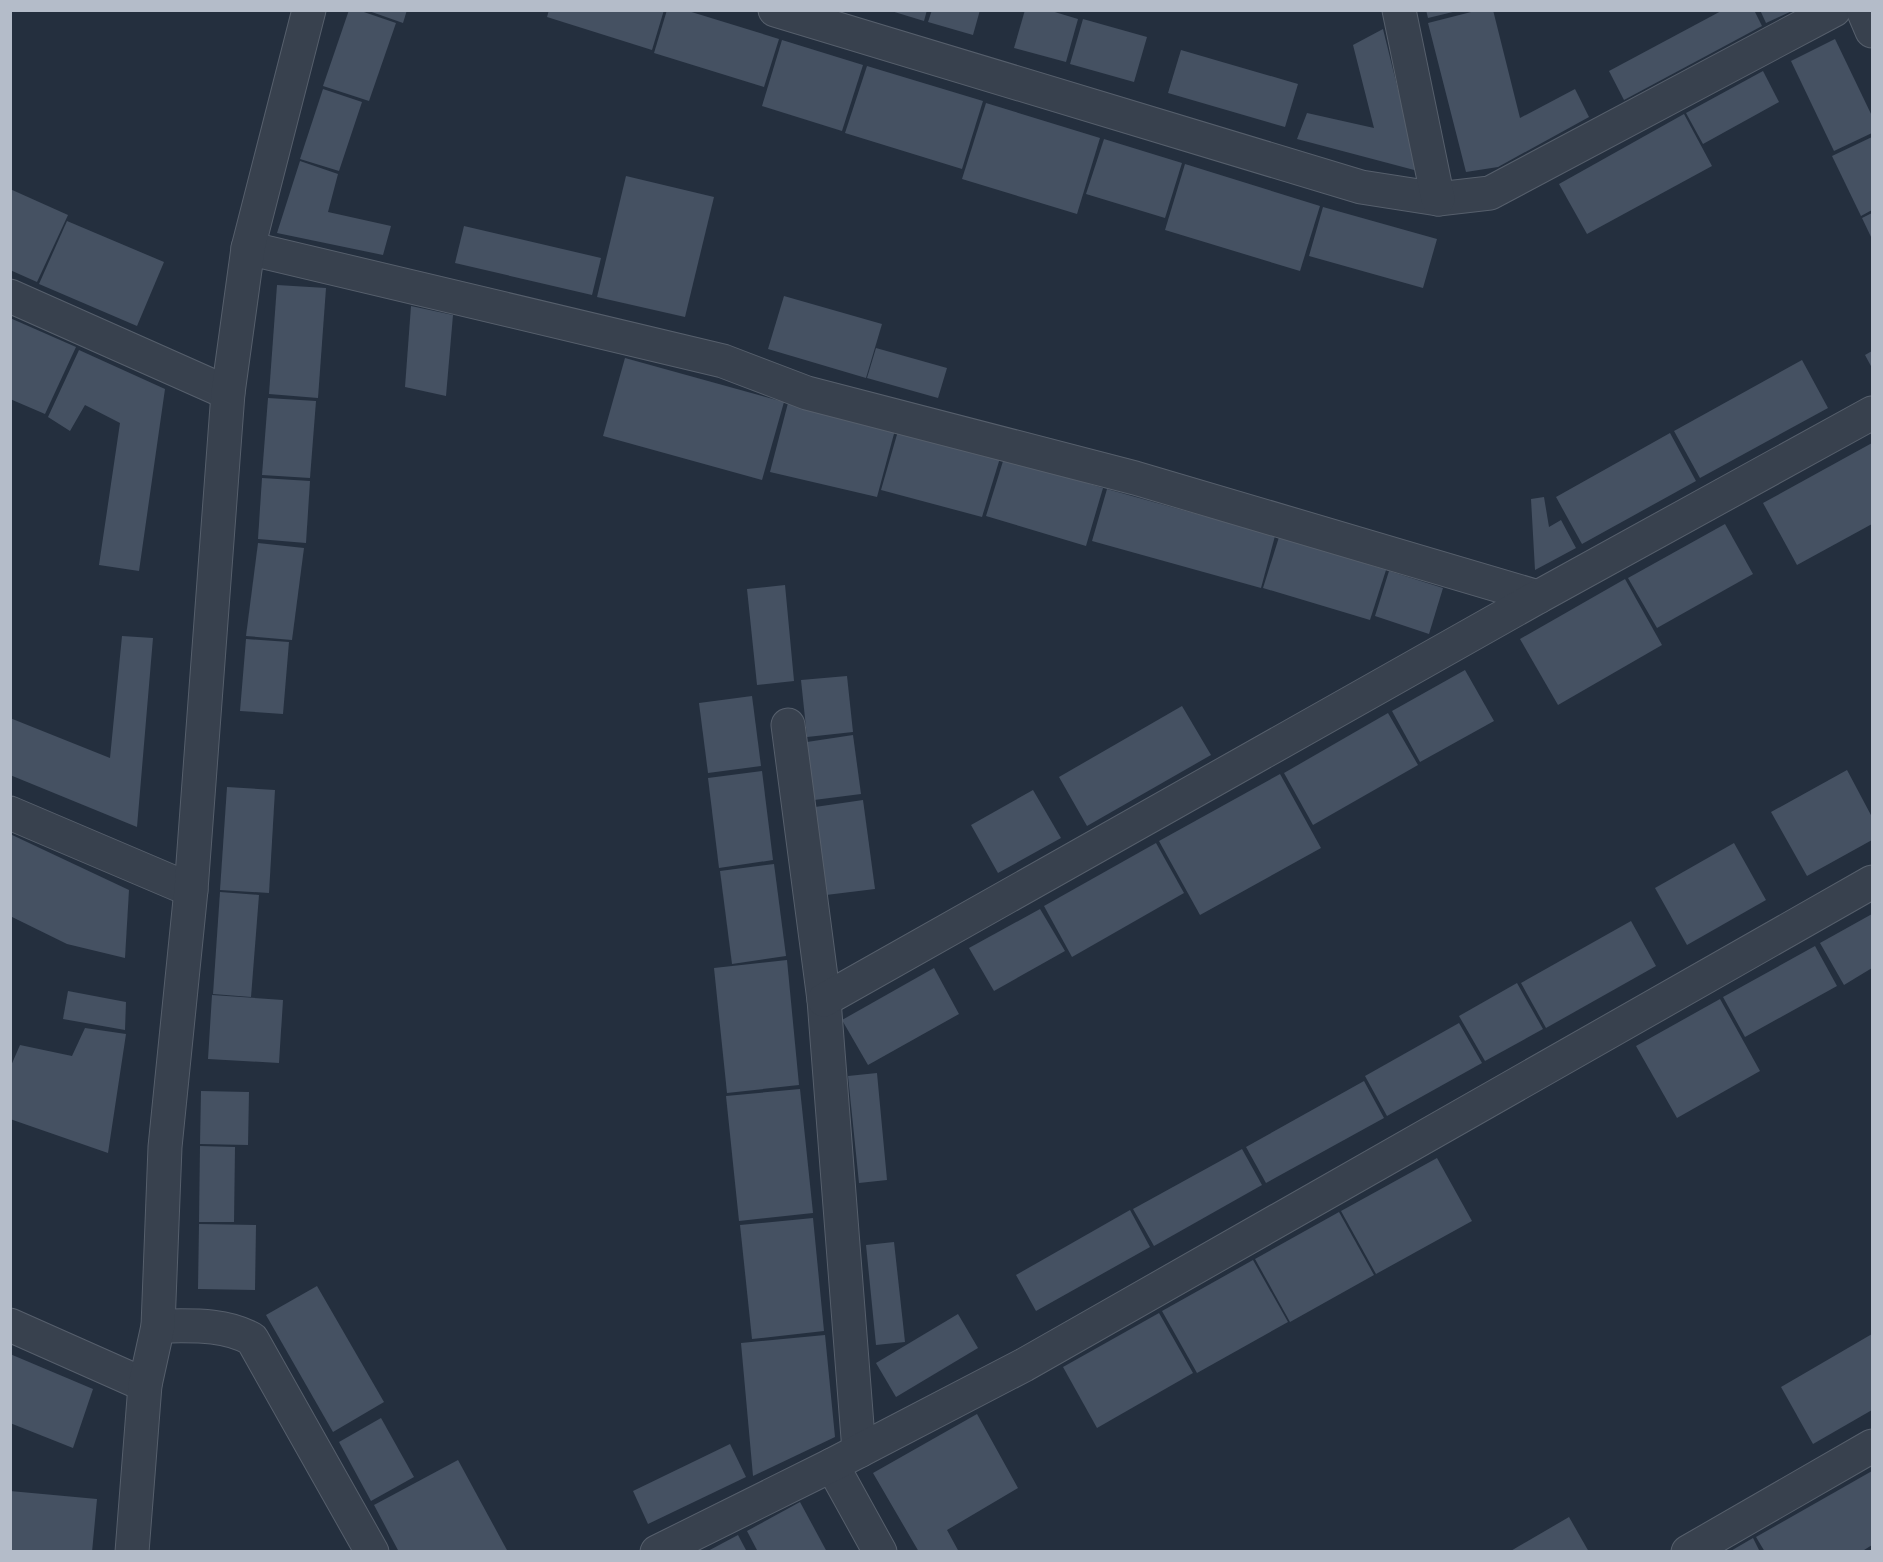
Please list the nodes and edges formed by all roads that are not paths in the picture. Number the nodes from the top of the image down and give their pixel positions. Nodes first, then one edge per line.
1 (309, 10) edge
2 (775, 10) edge
3 (1399, 10) edge
4 (1834, 10) edge
5 (1863, 10) edge
6 (1872, 31) edge
7 (1438, 199) junction
8 (248, 248) junction
9 (10, 296) edge
10 (228, 393) junction
11 (1872, 413) edge
12 (1538, 597) junction
13 (788, 725) dead end
14 (10, 813) edge
15 (1872, 882) edge
16 (191, 890) junction
17 (824, 1000) junction
18 (10, 1325) edge
19 (158, 1326) junction
20 (145, 1386) junction
21 (1872, 1446) edge
22 (846, 1458) junction
23 (132, 1551) edge
24 (372, 1551) edge
25 (657, 1551) edge
26 (880, 1551) edge
27 (1689, 1551) edge

1 - 8 street
2 - 7 street
3 - 7 street
4 - 7 street
5 - 6 street
8 - 10 street
8 - 12 street
9 - 10 street
10 - 16 street
11 - 12 street
12 - 17 street
13 - 17 street
14 - 16 street
15 - 22 street
16 - 19 street
17 - 22 street
18 - 20 street
19 - 20 street
19 - 24 street
20 - 23 street
21 - 27 street
22 - 25 street
22 - 26 street

